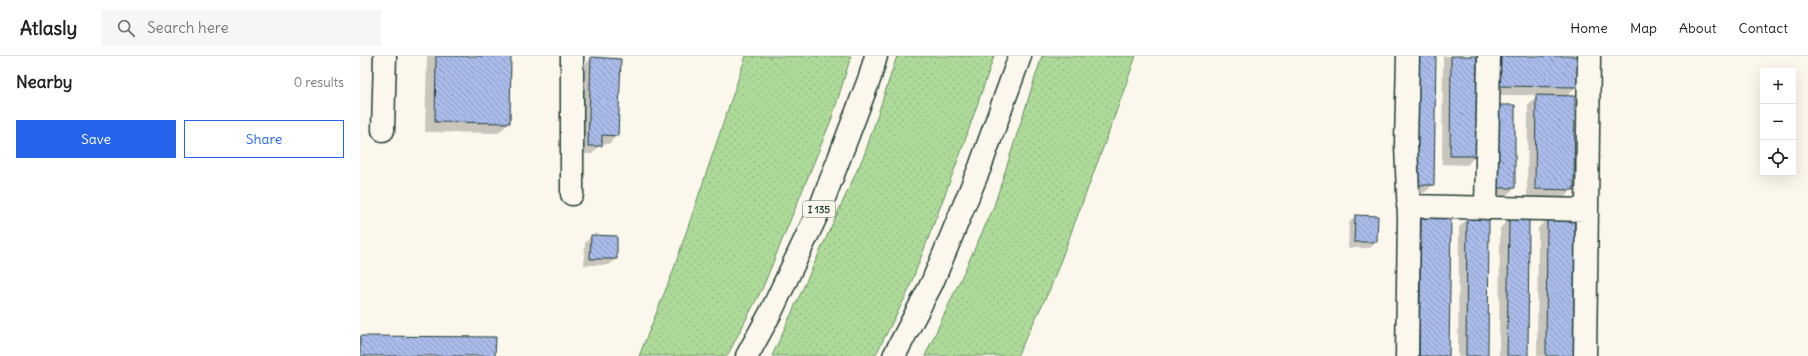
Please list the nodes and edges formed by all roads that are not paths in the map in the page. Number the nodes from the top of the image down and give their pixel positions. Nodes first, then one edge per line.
1 (385, 56) edge
2 (572, 56) edge
3 (876, 56) edge
4 (1020, 56) edge
5 (1408, 56) edge
6 (1489, 56) edge
7 (1589, 56) edge
8 (383, 130) dead end
9 (572, 194) dead end
10 (1408, 206) junction
11 (1486, 208) junction
12 (1587, 210) junction
13 (747, 356) edge
14 (894, 356) edge
15 (1407, 356) edge
16 (1585, 356) edge

1 - 8 main road
2 - 9 main road
3 - 13 main road, I 135
4 - 14 main road
5 - 10 main road
6 - 11 main road
7 - 12 main road
10 - 11 main road
10 - 15 main road
11 - 12 main road
12 - 16 main road

